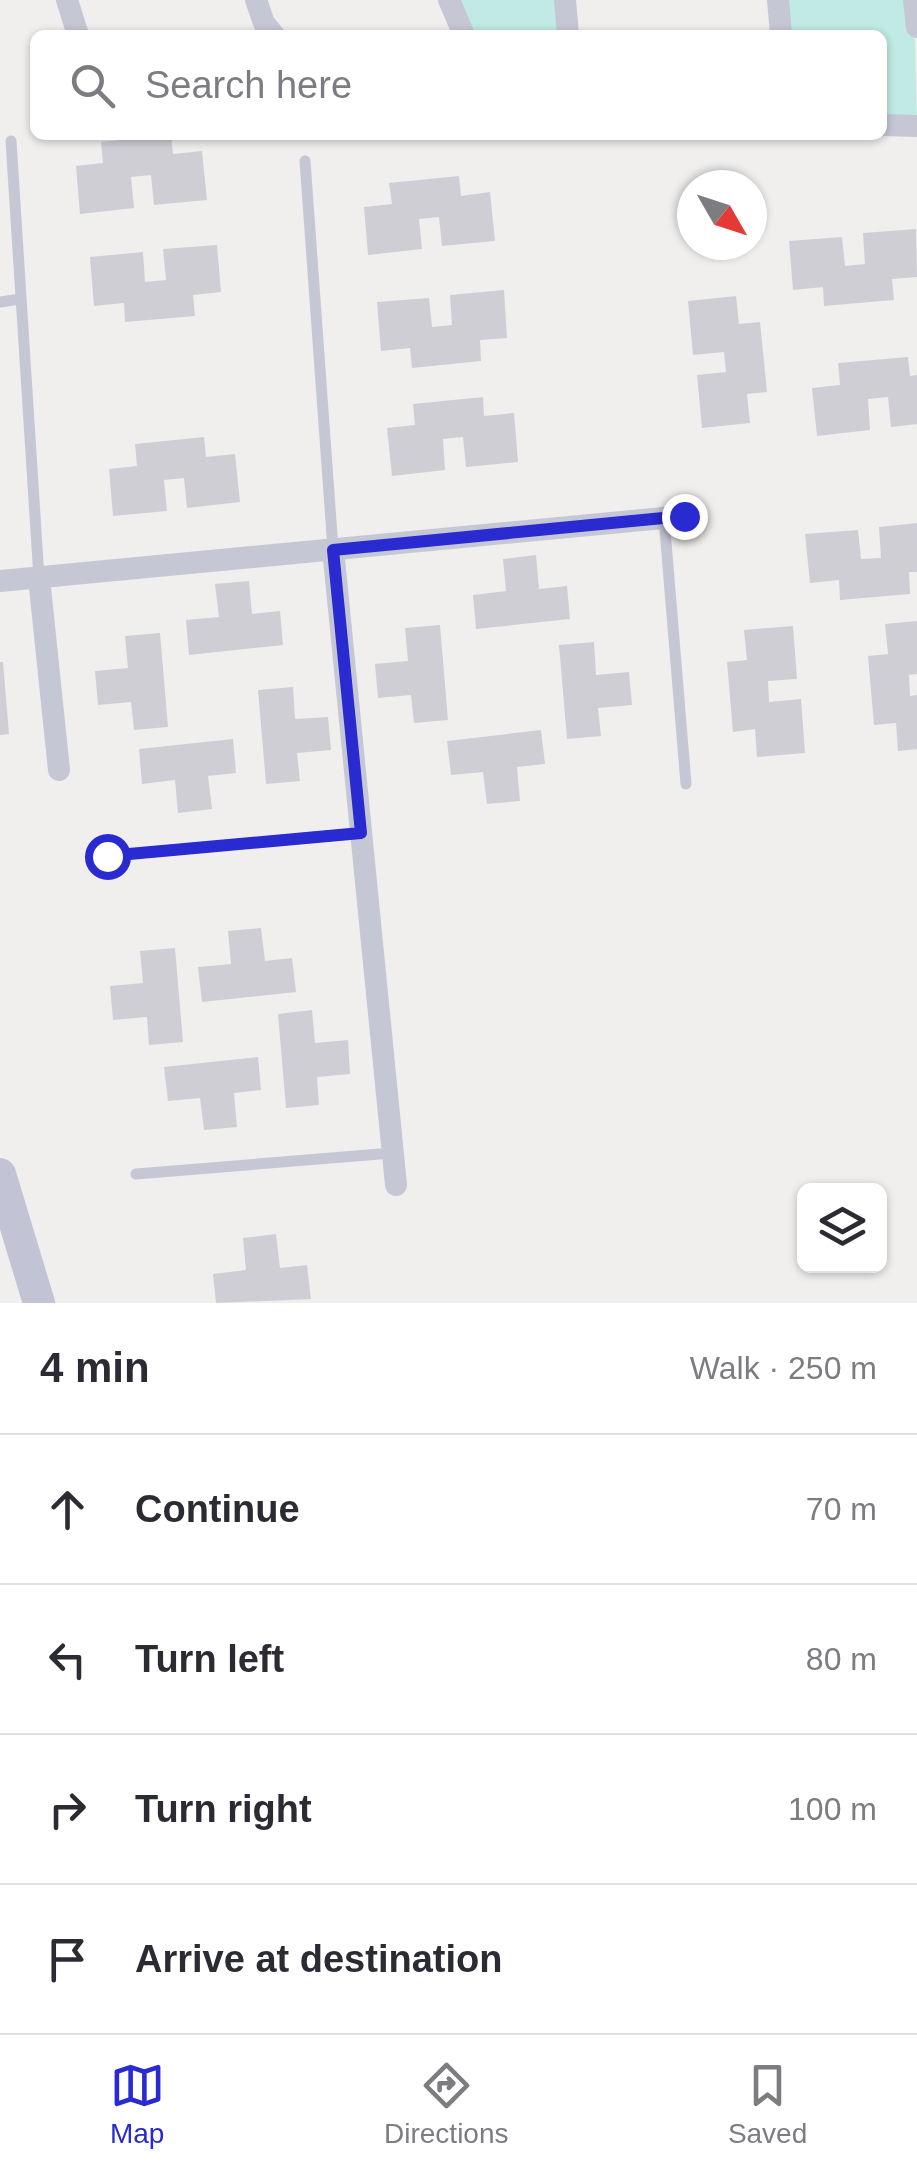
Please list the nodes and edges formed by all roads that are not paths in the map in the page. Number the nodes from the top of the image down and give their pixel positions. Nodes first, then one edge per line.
1 (67, 0) edge
2 (256, 0) edge
3 (449, 0) edge
4 (565, 0) edge
5 (778, 0) edge
6 (914, 0) edge
7 (917, 27) edge
8 (76, 30) edge
9 (270, 30) edge
10 (462, 30) edge
11 (568, 30) edge
12 (781, 30) edge
13 (887, 125) edge
14 (917, 126) edge
15 (11, 141) dead end
16 (304, 160) dead end
17 (17, 248) junction
18 (0, 250) edge
19 (20, 300) junction
20 (0, 302) edge
21 (674, 517) joint
22 (333, 550) junction
23 (39, 578) junction
24 (0, 581) edge
25 (59, 770) dead end
26 (686, 784) dead end
27 (361, 833) junction
28 (107, 856) dead end
29 (392, 1153) junction
30 (0, 1174) edge
31 (136, 1174) dead end
32 (396, 1185) dead end
33 (39, 1303) edge

1 - 8 street
2 - 9 street
3 - 10 street
4 - 11 street
5 - 12 street
6 - 7 street
13 - 14 street
15 - 17 lane
16 - 22 lane
17 - 18 lane
17 - 19 lane
19 - 20 lane
19 - 23 lane
21 - 22 street
21 - 26 lane
22 - 23 street
22 - 27 street
23 - 24 street
23 - 25 street
27 - 28 lane
27 - 29 street
29 - 31 lane
29 - 32 street
30 - 33 street

